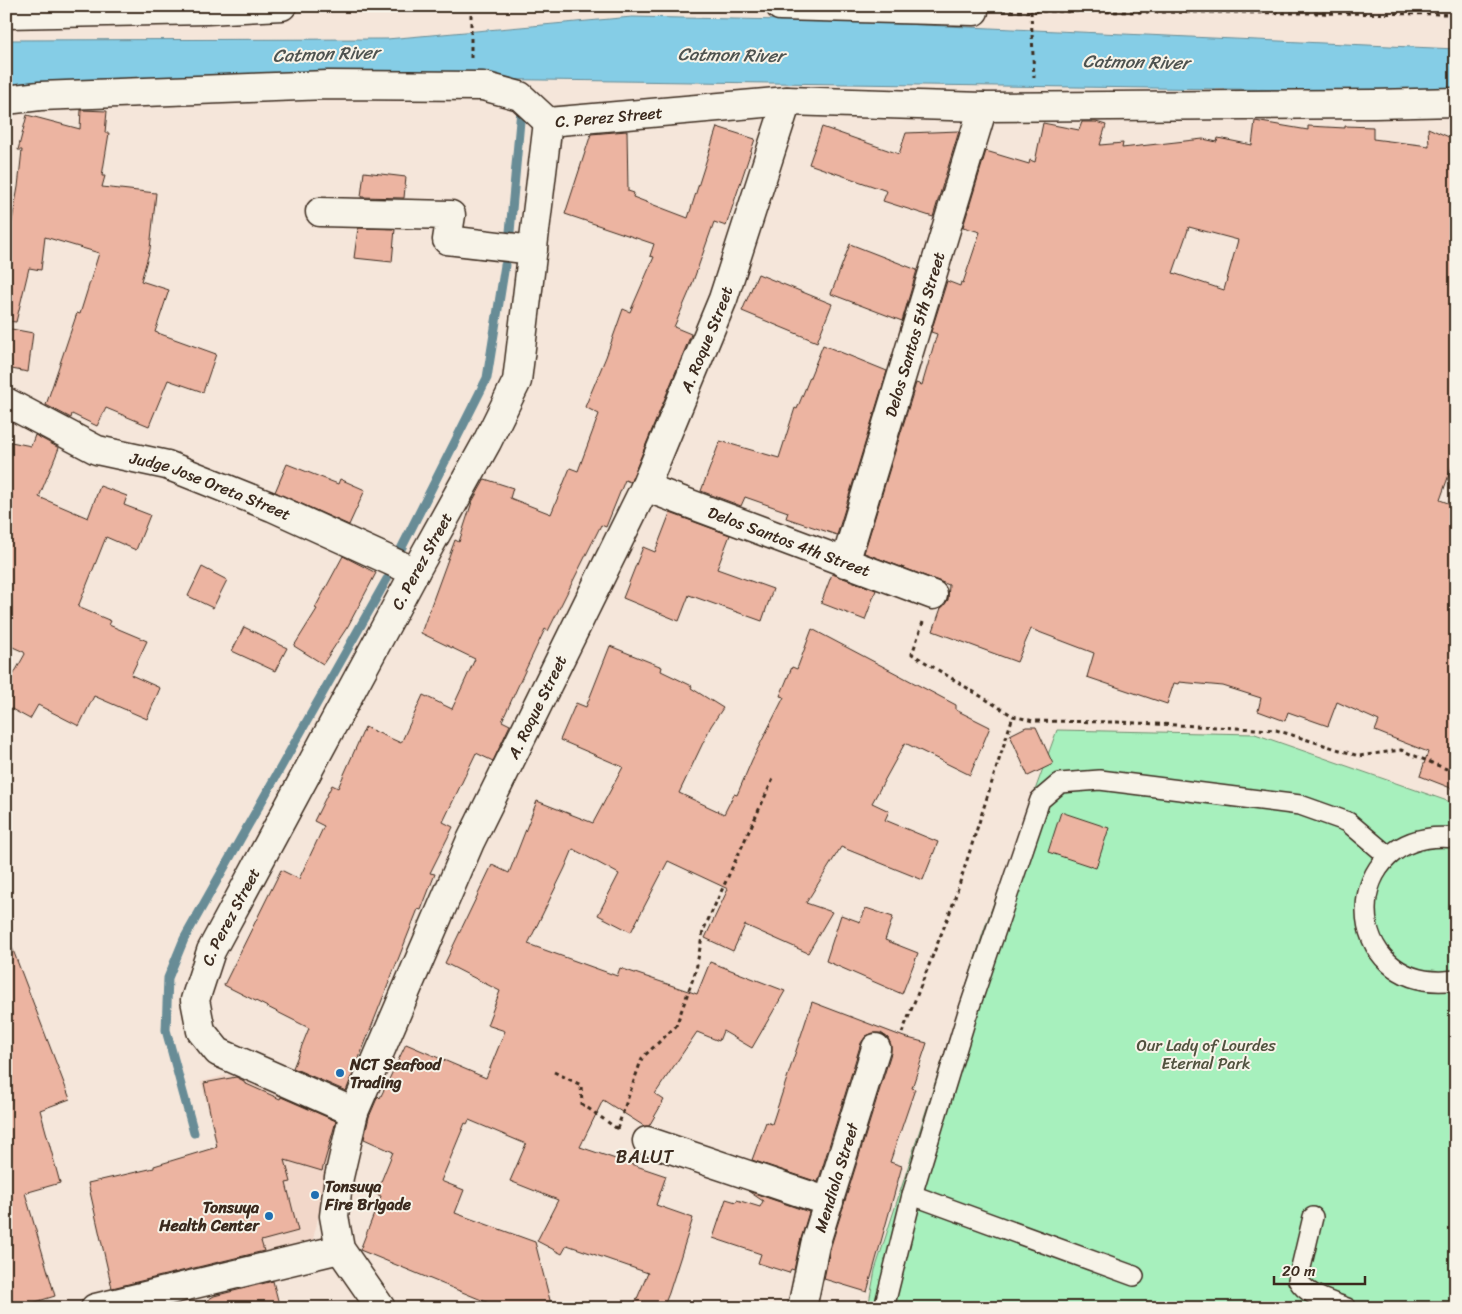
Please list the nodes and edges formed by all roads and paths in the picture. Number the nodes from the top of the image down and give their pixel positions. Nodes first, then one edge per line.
1 (282, 6) edge
2 (471, 6) edge
3 (780, 6) edge
4 (974, 11) joint
5 (1031, 13) junction
6 (6, 14) edge
7 (1456, 14) edge
8 (471, 65) dead end
9 (1034, 84) dead end
10 (6, 100) edge
11 (787, 101) junction
12 (1456, 102) edge
13 (983, 107) junction
14 (548, 122) junction
15 (320, 212) dead end
16 (533, 250) junction
17 (6, 402) edge
18 (645, 486) junction
19 (845, 563) junction
20 (415, 572) junction
21 (933, 595) joint
22 (1013, 716) junction
23 (1456, 774) edge
24 (773, 779) dead end
25 (1456, 838) edge
26 (1388, 856) junction
27 (1447, 981) edge
28 (1456, 991) edge
29 (876, 1048) joint
30 (554, 1072) dead end
31 (354, 1112) junction
32 (617, 1129) junction
33 (647, 1141) joint
34 (912, 1196) junction
35 (829, 1202) junction
36 (1313, 1218) dead end
37 (340, 1249) junction
38 (1134, 1276) dead end
39 (95, 1308) edge
40 (381, 1308) edge
41 (802, 1308) edge
42 (884, 1308) edge
43 (1347, 1308) edge

1 - 6 street
2 - 8 path
3 - 4 street
4 - 5 path
5 - 7 path
5 - 9 path
10 - 14 street
11 - 13 street, C. Perez Street
11 - 14 street, C. Perez Street
11 - 18 street, A. Roque Street
12 - 13 street, C. Perez Street
13 - 19 street, Delos Santos 5th Street
14 - 16 street, C. Perez Street
15 - 16 street
16 - 20 street, C. Perez Street
17 - 20 street, Judge Jose Oreta Street
18 - 19 street, Delos Santos 4th Street
18 - 31 street, A. Roque Street
19 - 21 street, Delos Santos 4th Street
20 - 31 street, C. Perez Street
21 - 22 path
22 - 23 path
22 - 29 path
24 - 32 path
25 - 26 lane
26 - 27 lane
26 - 34 lane
27 - 28 lane
29 - 35 street, Mendiola Street
30 - 32 path
31 - 37 street, A. Roque Street
32 - 33 path
33 - 35 street
34 - 38 lane
34 - 42 lane
35 - 41 street, Mendiola Street
36 - 43 lane
37 - 39 street
37 - 40 street, A. Roque Street

